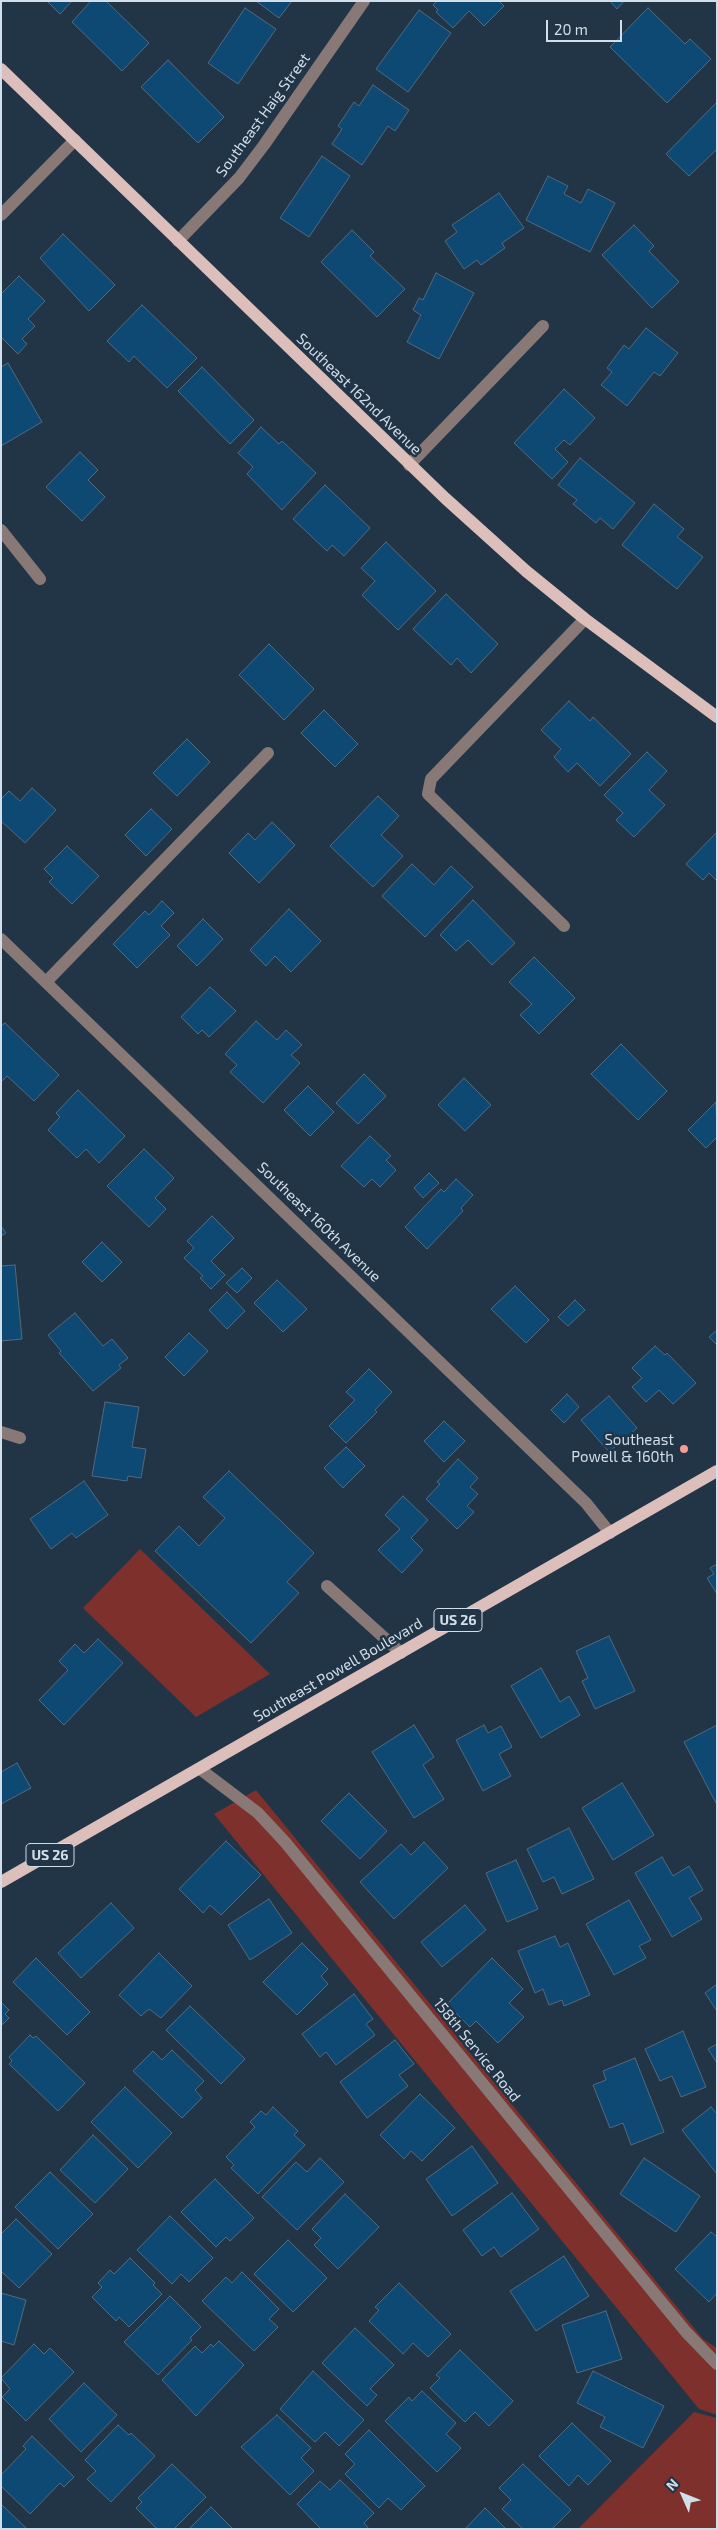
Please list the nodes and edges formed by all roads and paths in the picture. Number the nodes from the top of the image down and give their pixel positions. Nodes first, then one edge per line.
1 (364, 1) edge
2 (1, 69) edge
3 (75, 140) junction
4 (1, 215) edge
5 (178, 240) junction
6 (543, 326) dead end
7 (409, 465) junction
8 (1, 530) edge
9 (40, 579) dead end
10 (585, 619) junction
11 (717, 717) edge
12 (268, 753) dead end
13 (564, 926) dead end
14 (1, 939) edge
15 (46, 982) junction
16 (1, 1432) edge
17 (20, 1438) dead end
18 (717, 1471) edge
19 (610, 1533) junction
20 (327, 1586) dead end
21 (402, 1653) junction
22 (200, 1768) junction
23 (3, 1879) edge
24 (717, 2364) edge

1 - 5 street, Southeast Haig Street
2 - 3 main road, Southeast 162nd Avenue
3 - 4 street
3 - 5 main road, Southeast 162nd Avenue
5 - 7 main road, Southeast 162nd Avenue
6 - 7 street
7 - 10 main road, Southeast 162nd Avenue
8 - 9 street
10 - 11 main road, Southeast 162nd Avenue
10 - 13 street
12 - 15 street
14 - 15 street, Southeast 160th Avenue
15 - 19 street, Southeast 160th Avenue
16 - 17 street
18 - 19 main road, Southeast Powell Boulevard / US 26
19 - 21 main road, Southeast Powell Boulevard / US 26
20 - 21 street
21 - 22 main road, Southeast Powell Boulevard / US 26
22 - 23 main road, Southeast Powell Boulevard / US 26
22 - 24 street, 158th Service Road

